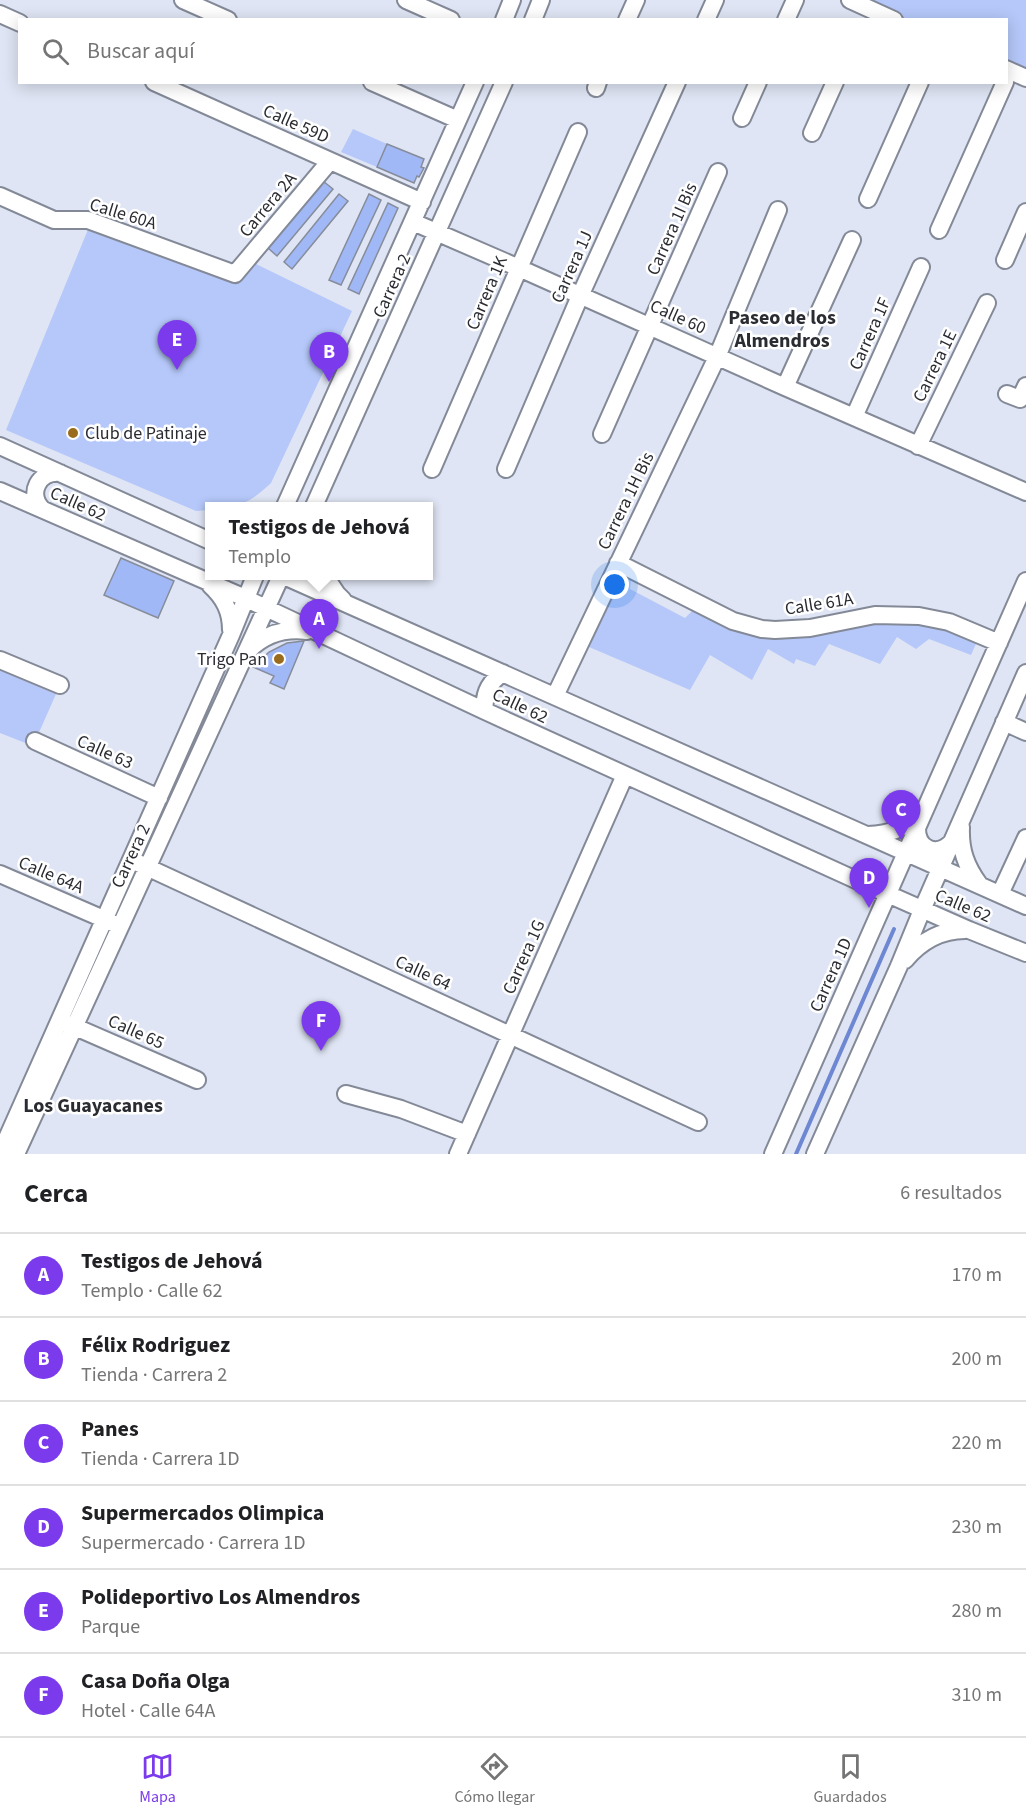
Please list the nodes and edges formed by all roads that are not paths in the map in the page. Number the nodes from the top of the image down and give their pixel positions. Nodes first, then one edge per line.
1 (183, 0) edge
2 (406, 0) edge
3 (512, 0) edge
4 (542, 0) edge
5 (636, 0) edge
6 (715, 0) edge
7 (795, 0) edge
8 (850, 0) edge
9 (200, 9) edge
10 (0, 14) edge
11 (866, 14) edge
12 (223, 18) edge
13 (446, 18) edge
14 (505, 18) edge
15 (534, 18) edge
16 (628, 18) edge
17 (707, 18) edge
18 (787, 18) edge
19 (885, 18) edge
20 (18, 21) edge
21 (1008, 75) edge
22 (1026, 78) edge
23 (163, 84) edge
24 (377, 84) edge
25 (474, 84) edge
26 (503, 84) edge
27 (676, 84) edge
28 (757, 84) edge
29 (834, 84) edge
30 (919, 84) edge
31 (1003, 84) edge
32 (742, 118) dead end
33 (458, 120) junction
34 (578, 132) dead end
35 (812, 133) dead end
36 (330, 161) junction
37 (718, 172) dead end
38 (0, 196) edge
39 (868, 199) dead end
40 (422, 202) junction
41 (778, 210) dead end
42 (1026, 212) edge
43 (413, 222) junction
44 (939, 230) dead end
45 (437, 233) junction
46 (852, 240) dead end
47 (1005, 260) dead end
48 (921, 267) dead end
49 (519, 268) junction
50 (235, 274) joint
51 (580, 296) junction
52 (987, 303) dead end
53 (650, 326) junction
54 (357, 347) junction
55 (381, 357) junction
56 (717, 357) junction
57 (785, 387) junction
58 (854, 417) junction
59 (602, 434) dead end
60 (0, 446) edge
61 (918, 446) junction
62 (432, 469) dead end
63 (506, 469) dead end
64 (60, 473) junction
65 (0, 491) edge
66 (1026, 492) edge
67 (286, 502) edge
68 (316, 502) edge
69 (42, 509) junction
70 (205, 537) edge
71 (618, 563) junction
72 (253, 580) edge
73 (281, 580) edge
74 (293, 580) edge
75 (328, 580) edge
76 (204, 581) junction
77 (1026, 581) edge
78 (245, 599) junction
79 (346, 602) junction
80 (266, 608) junction
81 (319, 634) junction
82 (231, 635) junction
83 (999, 643) junction
84 (244, 655) junction
85 (0, 660) edge
86 (503, 673) junction
87 (1026, 673) edge
88 (60, 685) dead end
89 (555, 696) junction
90 (485, 711) junction
91 (1004, 723) junction
92 (1026, 732) edge
93 (35, 741) dead end
94 (625, 775) junction
95 (159, 798) junction
96 (925, 809) junction
97 (961, 820) junction
98 (917, 826) junction
99 (867, 835) junction
100 (1026, 838) edge
101 (952, 842) junction
102 (906, 852) junction
103 (131, 860) junction
104 (147, 867) junction
105 (941, 868) junction
106 (0, 874) edge
107 (856, 880) junction
108 (979, 885) junction
109 (887, 894) junction
110 (1000, 894) junction
111 (1026, 906) edge
112 (922, 910) junction
113 (112, 923) junction
114 (874, 925) junction
115 (969, 930) junction
116 (1026, 952) edge
117 (900, 966) junction
118 (67, 1023) junction
119 (510, 1035) junction
120 (197, 1080) dead end
121 (346, 1095) dead end
122 (698, 1122) dead end
123 (467, 1134) junction
124 (0, 1154) edge
125 (16, 1154) edge
126 (458, 1154) edge
127 (773, 1154) edge
128 (815, 1154) edge

1 - 9 street
2 - 13 street
3 - 14 street
4 - 15 street
5 - 16 street
6 - 17 street
7 - 18 street
8 - 11 street
9 - 12 street
10 - 20 street
11 - 19 street
21 - 22 street
23 - 36 street, Calle 59D
24 - 33 street
25 - 33 street, Carrera 2
26 - 45 street, Carrera 2
27 - 51 street, Carrera 1J
28 - 32 street
29 - 35 street
30 - 39 street
31 - 44 street
33 - 40 street, Carrera 2
34 - 49 street, Carrera 1K
36 - 40 street, Calle 59D
36 - 50 street, Carrera 2A
37 - 53 street, Carrera 1I Bis
38 - 50 street, Calle 60A
40 - 43 street, Carrera 2
41 - 56 street, Carrera 1H Bis
42 - 47 street
43 - 45 street, Calle 60
43 - 54 street, Carrera 2
45 - 49 street, Calle 60
45 - 55 street, Carrera 2
46 - 57 street
48 - 58 street, Carrera 1F
49 - 51 street, Calle 60
49 - 62 street, Carrera 1K
51 - 53 street, Calle 60
51 - 63 street, Carrera 1J
52 - 61 street, Carrera 1E
53 - 56 street, Calle 60
53 - 59 street, Carrera 1I Bis
54 - 55 street
54 - 67 street, Carrera 2
55 - 68 street, Carrera 2
56 - 57 street, Calle 60
56 - 71 street, Carrera 1H Bis
57 - 58 street, Calle 60
58 - 61 street, Calle 60
60 - 64 street, Calle 62
61 - 66 street, Calle 60
64 - 69 street
64 - 70 street, Calle 62
65 - 69 street, Calle 62
69 - 76 street, Calle 62
71 - 83 street, Calle 61A
71 - 89 street, Carrera 1H Bis
72 - 78 street, Carrera 2
73 - 80 street, Carrera 2
74 - 79 street, Calle 62
75 - 79 street
76 - 78 street, Calle 62
76 - 82 street
77 - 83 street, Carrera 1D
78 - 80 street, Calle 62
78 - 82 street, Carrera 2
79 - 86 street, Calle 62
80 - 81 street, Calle 62
80 - 84 street, Carrera 2
81 - 84 street
81 - 90 street, Calle 62
82 - 95 street, Carrera 2
83 - 96 street, Carrera 1D
84 - 104 street, Carrera 2
85 - 88 street
86 - 89 street, Calle 62
86 - 90 street
87 - 91 street
89 - 99 street, Calle 62
90 - 94 street, Calle 62
91 - 92 street
91 - 97 street
93 - 95 street, Calle 63
94 - 107 street, Calle 62
94 - 119 street, Carrera 1G
95 - 103 street, Carrera 2
96 - 98 street, Carrera 1D
96 - 99 street
97 - 101 street
97 - 108 street
98 - 101 street
98 - 102 street, Carrera 1D
99 - 102 street, Calle 62
100 - 110 street
101 - 105 street
102 - 105 street, Calle 62
102 - 109 street, Carrera 1D
103 - 104 street, Calle 64
103 - 113 street, Carrera 2
104 - 113 street, Carrera 2
104 - 119 street, Calle 64
105 - 108 street, Calle 62
105 - 112 street
106 - 113 street, Calle 64A
107 - 109 street, Calle 62
107 - 114 street
108 - 110 street, Calle 62
109 - 112 street, Calle 62
109 - 114 street, Carrera 1D
110 - 111 street, Calle 62
112 - 115 street, Calle 62
112 - 117 street
113 - 118 street, Carrera 2
114 - 127 street, Carrera 1D
115 - 116 street, Calle 62
115 - 117 street
117 - 128 street
118 - 120 street, Calle 65
118 - 124 street, Carrera 2
118 - 125 street, Carrera 2
119 - 122 street, Calle 64
119 - 123 street, Carrera 1G
121 - 123 street
123 - 126 street, Carrera 1G

